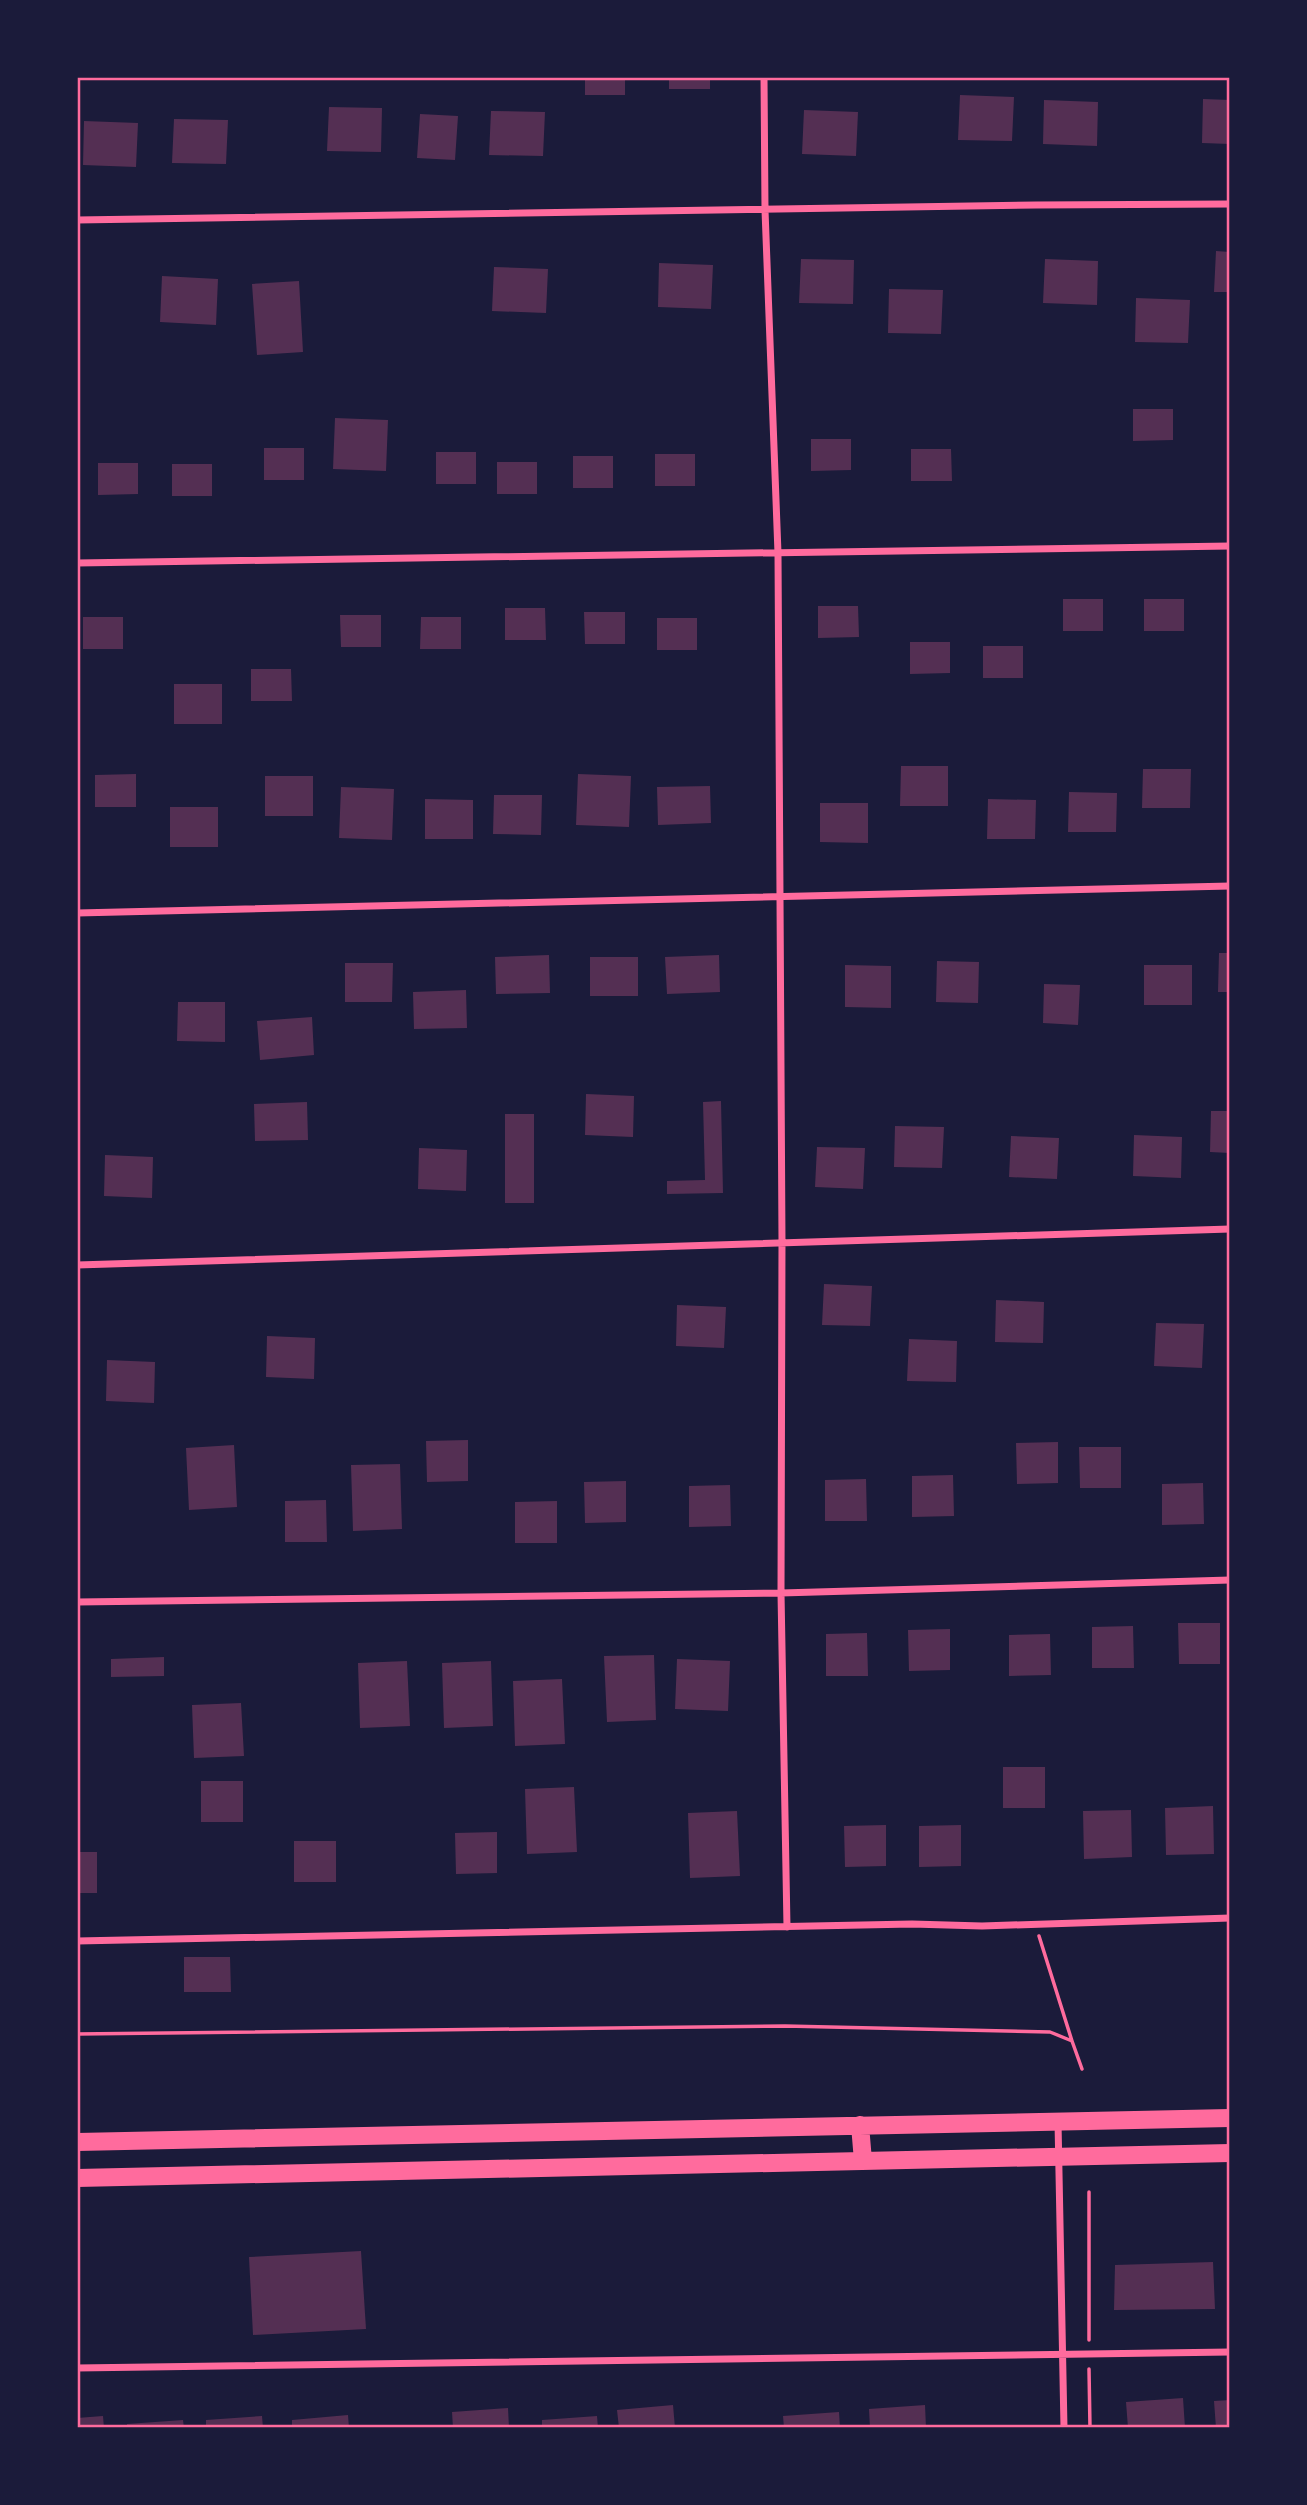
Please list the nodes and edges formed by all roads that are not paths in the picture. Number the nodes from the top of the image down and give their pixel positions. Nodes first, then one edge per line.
1 (764, 77) edge
2 (1230, 204) edge
3 (765, 209) junction
4 (77, 220) edge
5 (1230, 546) edge
6 (778, 553) junction
7 (77, 563) edge
8 (1230, 886) edge
9 (780, 896) junction
10 (77, 913) edge
11 (1230, 1229) edge
12 (782, 1242) junction
13 (77, 1265) edge
14 (1230, 1580) edge
15 (781, 1593) junction
16 (77, 1602) edge
17 (1230, 1918) edge
18 (787, 1927) junction
19 (77, 1941) edge
20 (1230, 2118) edge
21 (1058, 2122) junction
22 (860, 2126) junction
23 (77, 2142) edge
24 (1230, 2153) edge
25 (1058, 2157) junction
26 (863, 2161) junction
27 (77, 2178) edge
28 (1230, 2352) edge
29 (1062, 2354) junction
30 (77, 2368) edge
31 (1064, 2428) edge

1 - 3 street
2 - 3 street
3 - 4 street
3 - 6 street
5 - 6 street
6 - 7 street
6 - 9 street
8 - 9 street
9 - 10 street
9 - 12 street
11 - 12 street
12 - 13 street
12 - 15 street
14 - 15 street
15 - 16 street
15 - 18 street
17 - 18 street
18 - 19 street
20 - 21 main road
21 - 22 main road
21 - 25 street
22 - 23 main road
22 - 26 main road
24 - 25 main road
25 - 26 main road
25 - 29 street
26 - 27 main road
28 - 29 street
29 - 30 street
29 - 31 street

